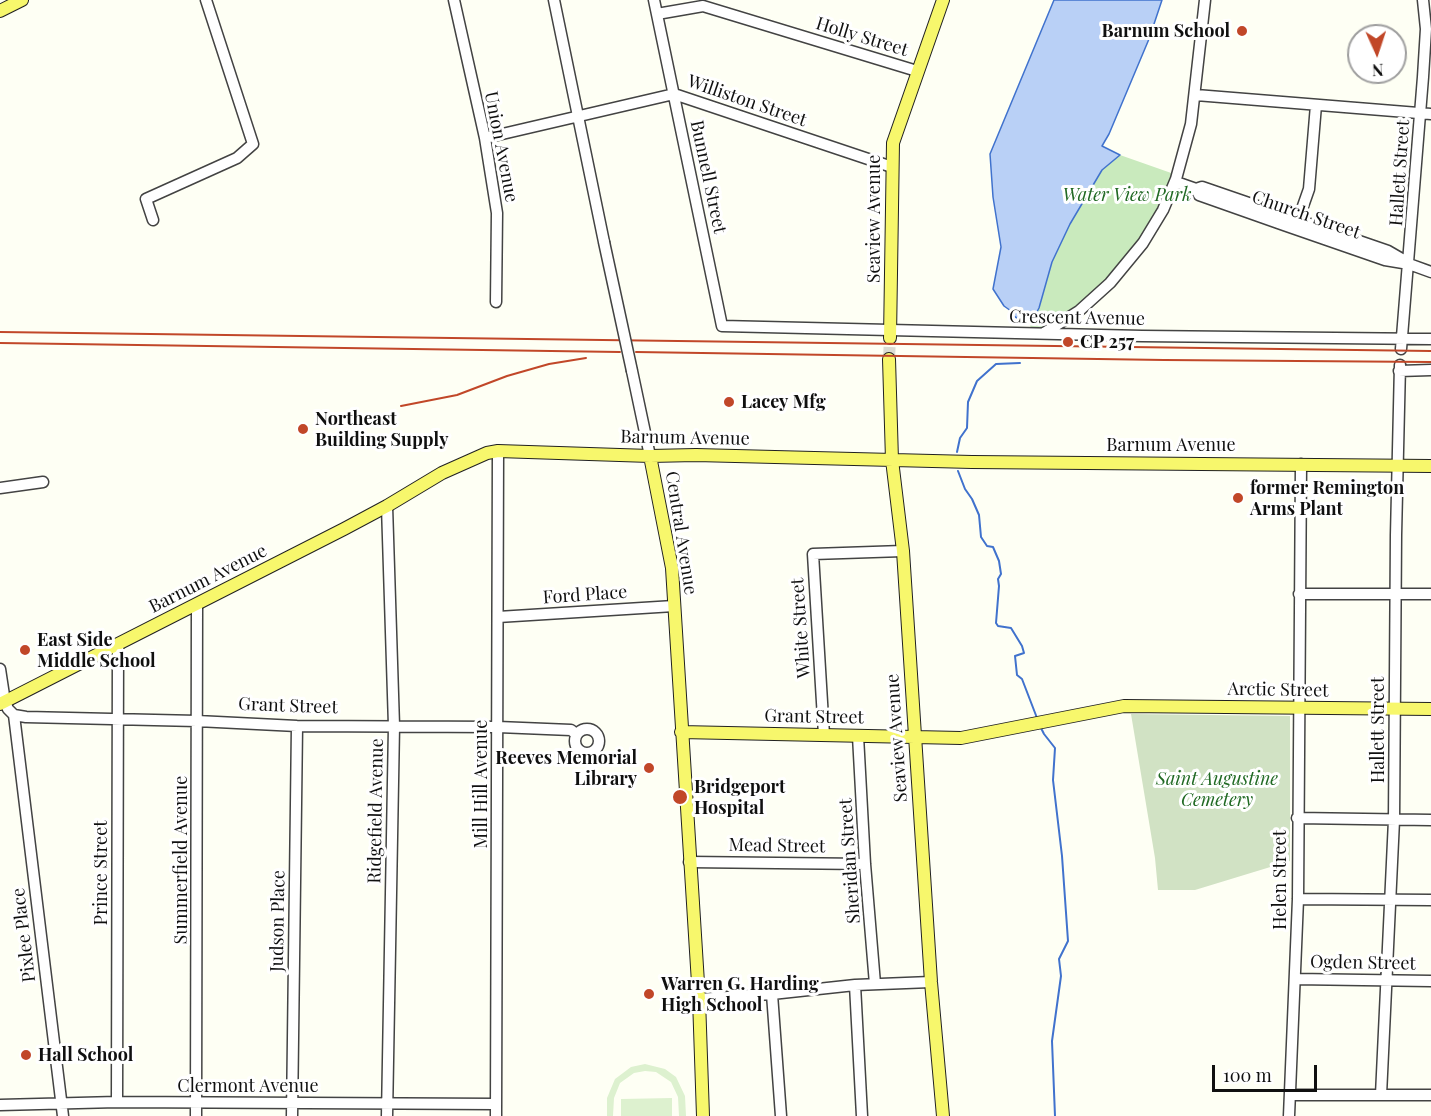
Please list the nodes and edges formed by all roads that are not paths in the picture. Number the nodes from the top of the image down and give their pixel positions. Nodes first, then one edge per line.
1 (22, 0) edge
2 (206, 0) edge
3 (454, 0) edge
4 (554, 0) edge
5 (654, 0) edge
6 (943, 0) edge
7 (1205, 0) edge
8 (1423, 0) edge
9 (0, 11) edge
10 (657, 14) junction
11 (917, 71) junction
12 (674, 94) junction
13 (1196, 95) junction
14 (1316, 105) junction
15 (1426, 114) edge
16 (579, 115) junction
17 (485, 138) junction
18 (892, 167) junction
19 (1176, 182) junction
20 (153, 220) dead end
21 (1296, 225) junction
22 (1409, 264) junction
23 (1431, 272) edge
24 (496, 302) dead end
25 (722, 326) joint
26 (891, 334) junction
27 (1043, 334) junction
28 (1431, 339) edge
29 (1402, 344) junction
30 (889, 359) tunnel mouth
31 (1431, 370) edge
32 (498, 451) junction
33 (650, 456) junction
34 (892, 460) junction
35 (1301, 464) junction
36 (1397, 465) junction
37 (1431, 466) edge
38 (43, 482) dead end
39 (0, 488) edge
40 (387, 506) junction
41 (903, 551) junction
42 (1299, 594) junction
43 (1395, 594) junction
44 (1431, 594) edge
45 (196, 605) junction
46 (674, 606) junction
47 (498, 617) junction
48 (118, 645) junction
49 (0, 669) edge
50 (2, 703) edge
51 (1124, 706) joint
52 (1299, 708) junction
53 (1395, 709) junction
54 (1431, 709) edge
55 (14, 715) junction
56 (118, 719) junction
57 (198, 721) junction
58 (297, 726) junction
59 (394, 726) junction
60 (498, 727) junction
61 (681, 732) junction
62 (576, 734) dead end
63 (824, 735) junction
64 (858, 736) junction
65 (915, 736) junction
66 (1297, 818) junction
67 (1394, 820) junction
68 (1431, 820) edge
69 (689, 862) junction
70 (865, 864) junction
71 (1298, 899) junction
72 (1390, 899) junction
73 (1431, 900) edge
74 (1295, 979) junction
75 (1388, 981) junction
76 (1431, 981) edge
77 (931, 982) junction
78 (875, 984) junction
79 (855, 985) junction
80 (772, 994) junction
81 (699, 999) junction
82 (1290, 1095) junction
83 (1381, 1095) junction
84 (1431, 1095) edge
85 (117, 1102) junction
86 (61, 1103) junction
87 (196, 1103) junction
88 (387, 1103) junction
89 (292, 1104) junction
90 (496, 1104) junction
91 (0, 1105) edge
92 (63, 1116) edge
93 (196, 1116) edge
94 (292, 1116) edge
95 (387, 1116) edge
96 (496, 1116) edge
97 (703, 1116) edge
98 (781, 1116) edge
99 (862, 1116) edge
100 (943, 1116) edge
101 (1289, 1116) edge

1 - 9 main road
2 - 20 street
3 - 17 street, Union Avenue
4 - 16 street, Central Avenue
5 - 10 street, Bunnell Street
6 - 11 main road, Seaview Avenue
7 - 13 street
8 - 15 street, Hallett Street
10 - 11 street, Holly Street
10 - 12 street, Bunnell Street
11 - 18 main road, Seaview Avenue
12 - 16 street, Williston Street
12 - 18 street, Williston Street
12 - 25 street, Bunnell Street
13 - 14 street
13 - 19 street
14 - 15 street
14 - 21 street
15 - 22 street, Hallett Street
16 - 17 street, Williston Street
16 - 33 street, Central Avenue, bridge
17 - 24 street, Union Avenue
18 - 26 main road, Seaview Avenue
19 - 21 street, Church Street
19 - 27 street
21 - 22 street, Church Street
22 - 23 street, Church Street
22 - 29 street, Hallett Street
25 - 26 street, Crescent Avenue
26 - 27 street, Crescent Avenue
27 - 29 street, Crescent Avenue
28 - 29 street, Crescent Avenue
30 - 34 main road, Seaview Avenue
31 - 36 street, Hallett Street
32 - 33 main road, Barnum Avenue
32 - 40 main road, Barnum Avenue
32 - 47 street, Mill Hill Avenue
33 - 34 main road, Barnum Avenue
33 - 46 main road, Central Avenue
34 - 35 main road, Barnum Avenue
34 - 41 main road, Seaview Avenue
35 - 36 main road, Barnum Avenue
35 - 42 street, Helen Street
36 - 37 main road, Barnum Avenue
36 - 43 street, Hallett Street
38 - 39 street
40 - 45 main road, Barnum Avenue
40 - 59 street, Ridgefield Avenue
41 - 63 street, White Street
41 - 65 main road, Seaview Avenue
42 - 43 street
42 - 52 street, Helen Street
43 - 44 street
43 - 53 street, Hallett Street
45 - 48 main road, Barnum Avenue
45 - 57 street, Summerfield Avenue
46 - 47 street, Ford Place
46 - 61 main road, Central Avenue
47 - 60 street, Mill Hill Avenue
48 - 50 main road, Barnum Avenue
48 - 56 street, Prince Street
49 - 50 street
50 - 55 street
51 - 52 main road, Arctic Street
51 - 65 main road, Grant Street
52 - 53 main road, Arctic Street
52 - 66 street, Helen Street
53 - 54 main road, Arctic Street
53 - 67 street, Hallett Street
55 - 56 street, Grant Street
55 - 86 street, Pixlee Place
56 - 57 street, Grant Street
56 - 85 street, Prince Street
57 - 58 street, Grant Street
57 - 87 street, Summerfield Avenue
58 - 59 street, Grant Street
58 - 89 street, Judson Place
59 - 60 street, Grant Street
59 - 88 street, Ridgefield Avenue
60 - 62 street, Grant Street
60 - 90 street, Mill Hill Avenue
61 - 63 main road, Grant Street
61 - 69 main road, Central Avenue
63 - 64 main road, Grant Street
64 - 65 main road, Grant Street
64 - 70 street, Sheridan Street
65 - 77 main road, Seaview Avenue
66 - 67 street
66 - 71 street, Helen Street
67 - 68 street
67 - 72 street, Hallett Street
69 - 70 street, Mead Street
69 - 81 main road, Central Avenue
70 - 78 street, Sheridan Street
71 - 72 street
71 - 74 street, Helen Street
72 - 73 street
72 - 75 street, Hallett Street
74 - 75 street, Ogden Street
74 - 82 street, Helen Street
75 - 76 street, Ogden Street
75 - 83 street, Hallett Street
77 - 78 street
77 - 100 main road, Seaview Avenue
78 - 79 street
79 - 80 street
79 - 99 street
80 - 81 street
80 - 98 street
81 - 97 main road, Central Avenue
82 - 83 street
82 - 101 street, Helen Street
83 - 84 street
85 - 86 street, Clermont Avenue
85 - 87 street, Clermont Avenue
86 - 91 street, Clermont Avenue
86 - 92 street, Pixlee Place
87 - 89 street, Clermont Avenue
87 - 93 street, Summerfield Avenue
88 - 89 street, Clermont Avenue
88 - 90 street, Clermont Avenue
88 - 95 street, Ridgefield Avenue
89 - 94 street, Judson Place
90 - 96 street, Mill Hill Avenue

